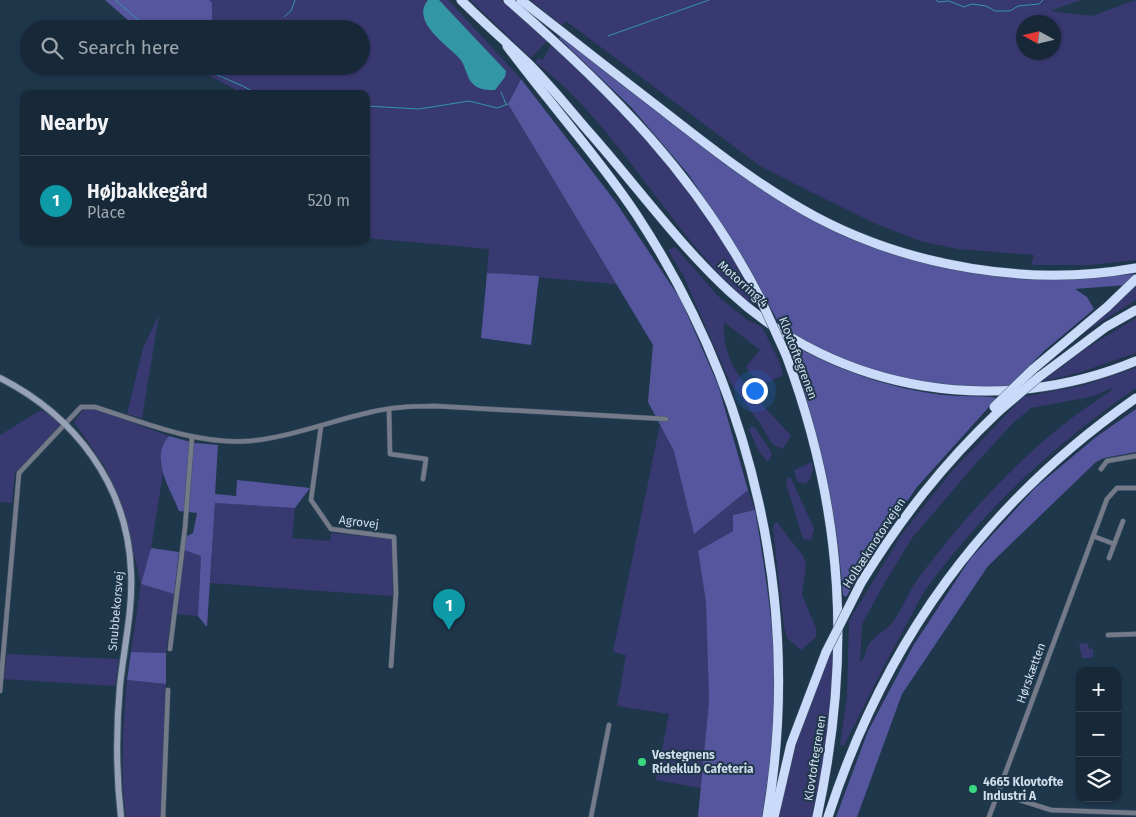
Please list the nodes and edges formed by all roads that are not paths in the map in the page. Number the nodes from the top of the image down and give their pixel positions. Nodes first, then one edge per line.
1 (461, 0) edge
2 (508, 0) edge
3 (521, 0) edge
4 (507, 46) junction
5 (1131, 268) edge
6 (1136, 279) edge
7 (1136, 310) edge
8 (1136, 361) edge
9 (1036, 374) junction
10 (0, 378) edge
11 (1136, 398) edge
12 (389, 409) junction
13 (666, 420) dead end
14 (67, 423) junction
15 (321, 426) junction
16 (192, 437) junction
17 (1136, 456) edge
18 (1101, 469) dead end
19 (423, 479) dead end
20 (1136, 488) edge
21 (1123, 521) dead end
22 (1093, 536) junction
23 (1114, 544) junction
24 (1109, 558) dead end
25 (1136, 634) edge
26 (1108, 635) dead end
27 (170, 649) dead end
28 (390, 666) dead end
29 (168, 690) dead end
30 (0, 691) edge
31 (609, 726) dead end
32 (998, 793) junction
33 (1136, 814) edge
34 (121, 817) edge
35 (163, 817) edge
36 (591, 817) edge
37 (767, 817) edge
38 (774, 817) edge
39 (817, 817) edge
40 (828, 817) edge
41 (989, 817) edge

1 - 4 highway, Motorring 4
2 - 39 highway, Klovtoftegrenen, bridge
3 - 5 highway
4 - 8 highway, Motorring 4
4 - 37 highway
6 - 9 highway
7 - 9 highway
9 - 38 highway, Holbækmotorvejen, bridge
10 - 14 street, Snubbekorsvej
11 - 40 highway
12 - 13 street
12 - 15 street
12 - 19 street
14 - 16 street
14 - 30 street
14 - 34 street, Snubbekorsvej
15 - 16 street
15 - 28 street, Agrovej
16 - 27 street
17 - 18 street
20 - 22 street, Hørskætten
21 - 23 street
22 - 23 street
22 - 32 street, Hørskætten
23 - 24 street
25 - 26 street
29 - 35 street
31 - 36 street
32 - 33 street
32 - 41 street, Hørskætten

